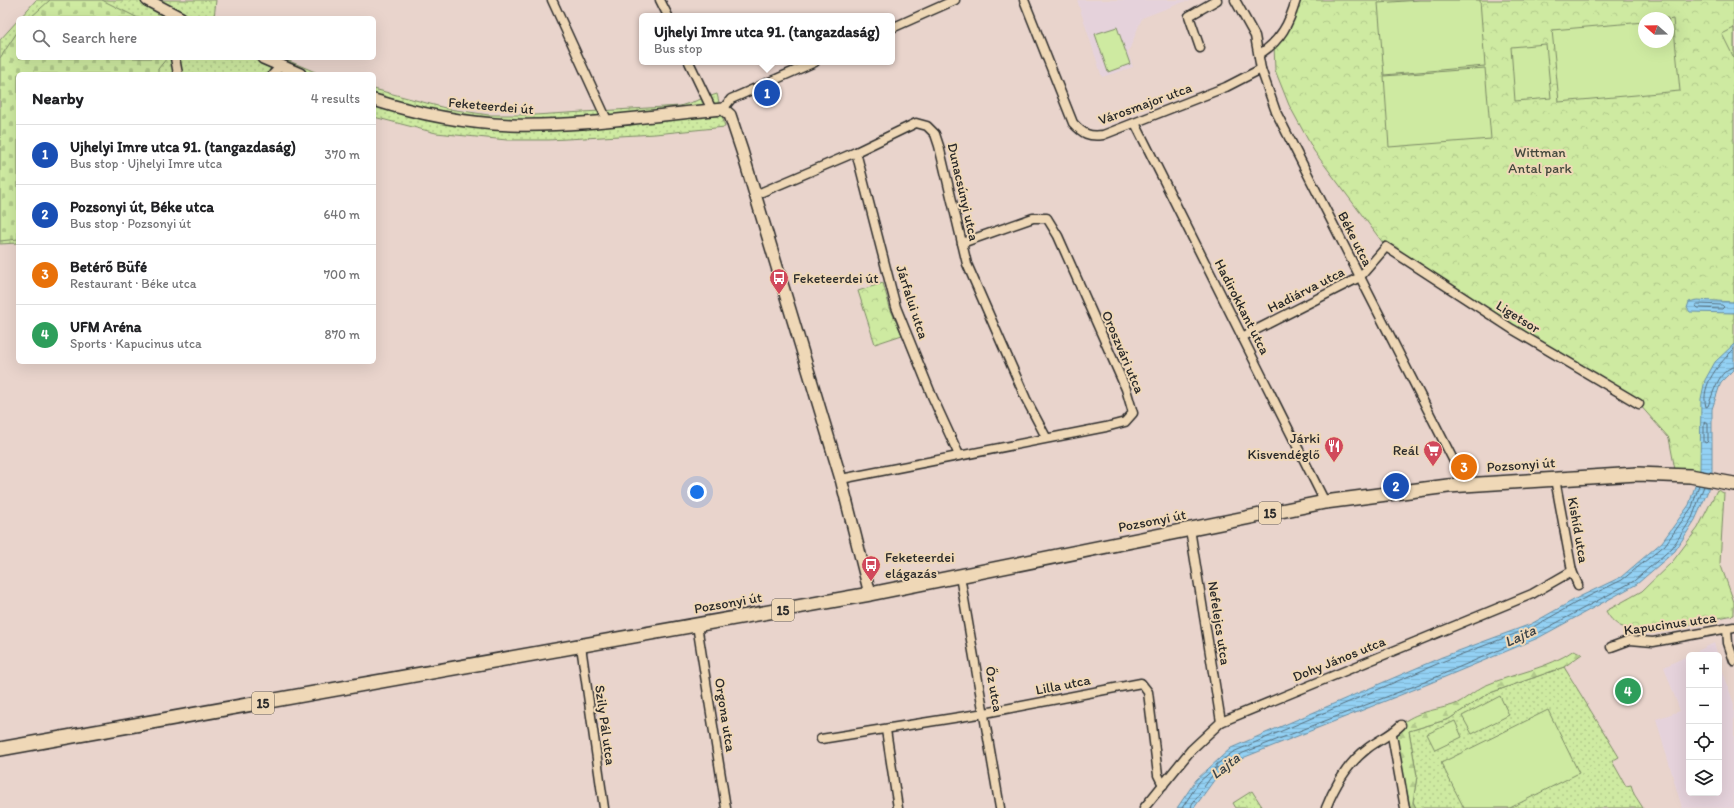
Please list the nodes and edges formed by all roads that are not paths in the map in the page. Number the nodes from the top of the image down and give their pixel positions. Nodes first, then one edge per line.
1 (147, 0) edge
2 (552, 0) edge
3 (660, 0) edge
4 (955, 0) edge
5 (1024, 0) edge
6 (1217, 0) edge
7 (1235, 0) edge
8 (1296, 0) edge
9 (666, 13) edge
10 (176, 16) edge
11 (895, 27) edge
12 (1200, 48) dead end
13 (1260, 54) junction
14 (175, 60) edge
15 (265, 60) edge
16 (691, 65) edge
17 (808, 65) edge
18 (1261, 69) junction
19 (277, 70) edge
20 (178, 72) edge
21 (288, 72) edge
22 (376, 101) edge
23 (718, 109) junction
24 (607, 120) junction
25 (1135, 122) junction
26 (856, 152) junction
27 (755, 195) junction
28 (962, 243) junction
29 (1360, 277) junction
30 (1242, 337) junction
31 (1640, 404) dead end
32 (1046, 437) junction
33 (959, 455) junction
34 (841, 479) junction
35 (1555, 479) junction
36 (1728, 483) edge
37 (1466, 485) junction
38 (1325, 502) junction
39 (1190, 529) junction
40 (1572, 571) junction
41 (960, 576) junction
42 (1578, 585) dead end
43 (870, 594) junction
44 (697, 625) junction
45 (1730, 628) edge
46 (581, 646) junction
47 (1611, 647) dead end
48 (1734, 661) edge
49 (985, 713) junction
50 (1221, 722) junction
51 (1401, 725) dead end
52 (886, 730) junction
53 (1392, 735) junction
54 (821, 739) dead end
55 (0, 749) edge
56 (1163, 785) junction
57 (604, 808) edge
58 (726, 808) edge
59 (898, 808) edge
60 (1000, 808) edge
61 (1144, 808) edge
62 (1326, 808) edge
63 (1405, 808) edge

1 - 10 main road
2 - 24 street
3 - 9 street
4 - 11 street
5 - 25 street, Városmajor utca
6 - 12 street
7 - 13 street, Béke utca
8 - 13 street
13 - 18 street, Béke utca
14 - 20 street
15 - 19 main road
16 - 23 street
17 - 23 street
18 - 25 street, Városmajor utca
18 - 29 street, Béke utca
19 - 21 main road
22 - 24 main road, Feketeerdei út
23 - 24 main road, Feketeerdei út
23 - 27 main road
25 - 30 street, Hadirokkant utca
26 - 27 street, Dunacsúnyi utca
26 - 28 street, Dunacsúnyi utca
26 - 33 street, Járfalui utca
27 - 34 main road
28 - 32 street, Dunacsúnyi utca
28 - 32 street, Oroszvári utca
29 - 30 street, Hadiárva utca
29 - 31 street, Ligetsor
29 - 37 street, Béke utca
30 - 38 street, Hadirokkant utca
32 - 33 street, Oroszvári utca
33 - 34 street, Oroszvári utca
34 - 43 main road
35 - 36 main road, Pozsonyi út / 15
35 - 37 main road, Pozsonyi út / 15
35 - 40 street, Kishíd utca
37 - 38 main road, Pozsonyi út / 15
38 - 39 main road, Pozsonyi út / 15
39 - 41 main road, Pozsonyi út / 15
39 - 50 street, Nefelejcs utca
40 - 42 street, Kishíd utca
40 - 50 street, Dohy János utca
41 - 43 main road, Pozsonyi út / 15
41 - 49 street, Őz utca
43 - 44 main road, Pozsonyi út / 15
44 - 46 main road, Pozsonyi út / 15
44 - 58 street, Orgona utca
45 - 47 street, Kapucinus utca
45 - 48 street
46 - 55 main road, 15
46 - 57 street, Szily Pál utca
49 - 52 street, Lilla utca
49 - 56 street, Lilla utca
49 - 60 street, Őz utca
50 - 56 street, Dohy János utca
51 - 53 street
52 - 54 street, Lilla utca
52 - 59 street
53 - 62 street
53 - 63 street
56 - 61 street, Dohy János utca

